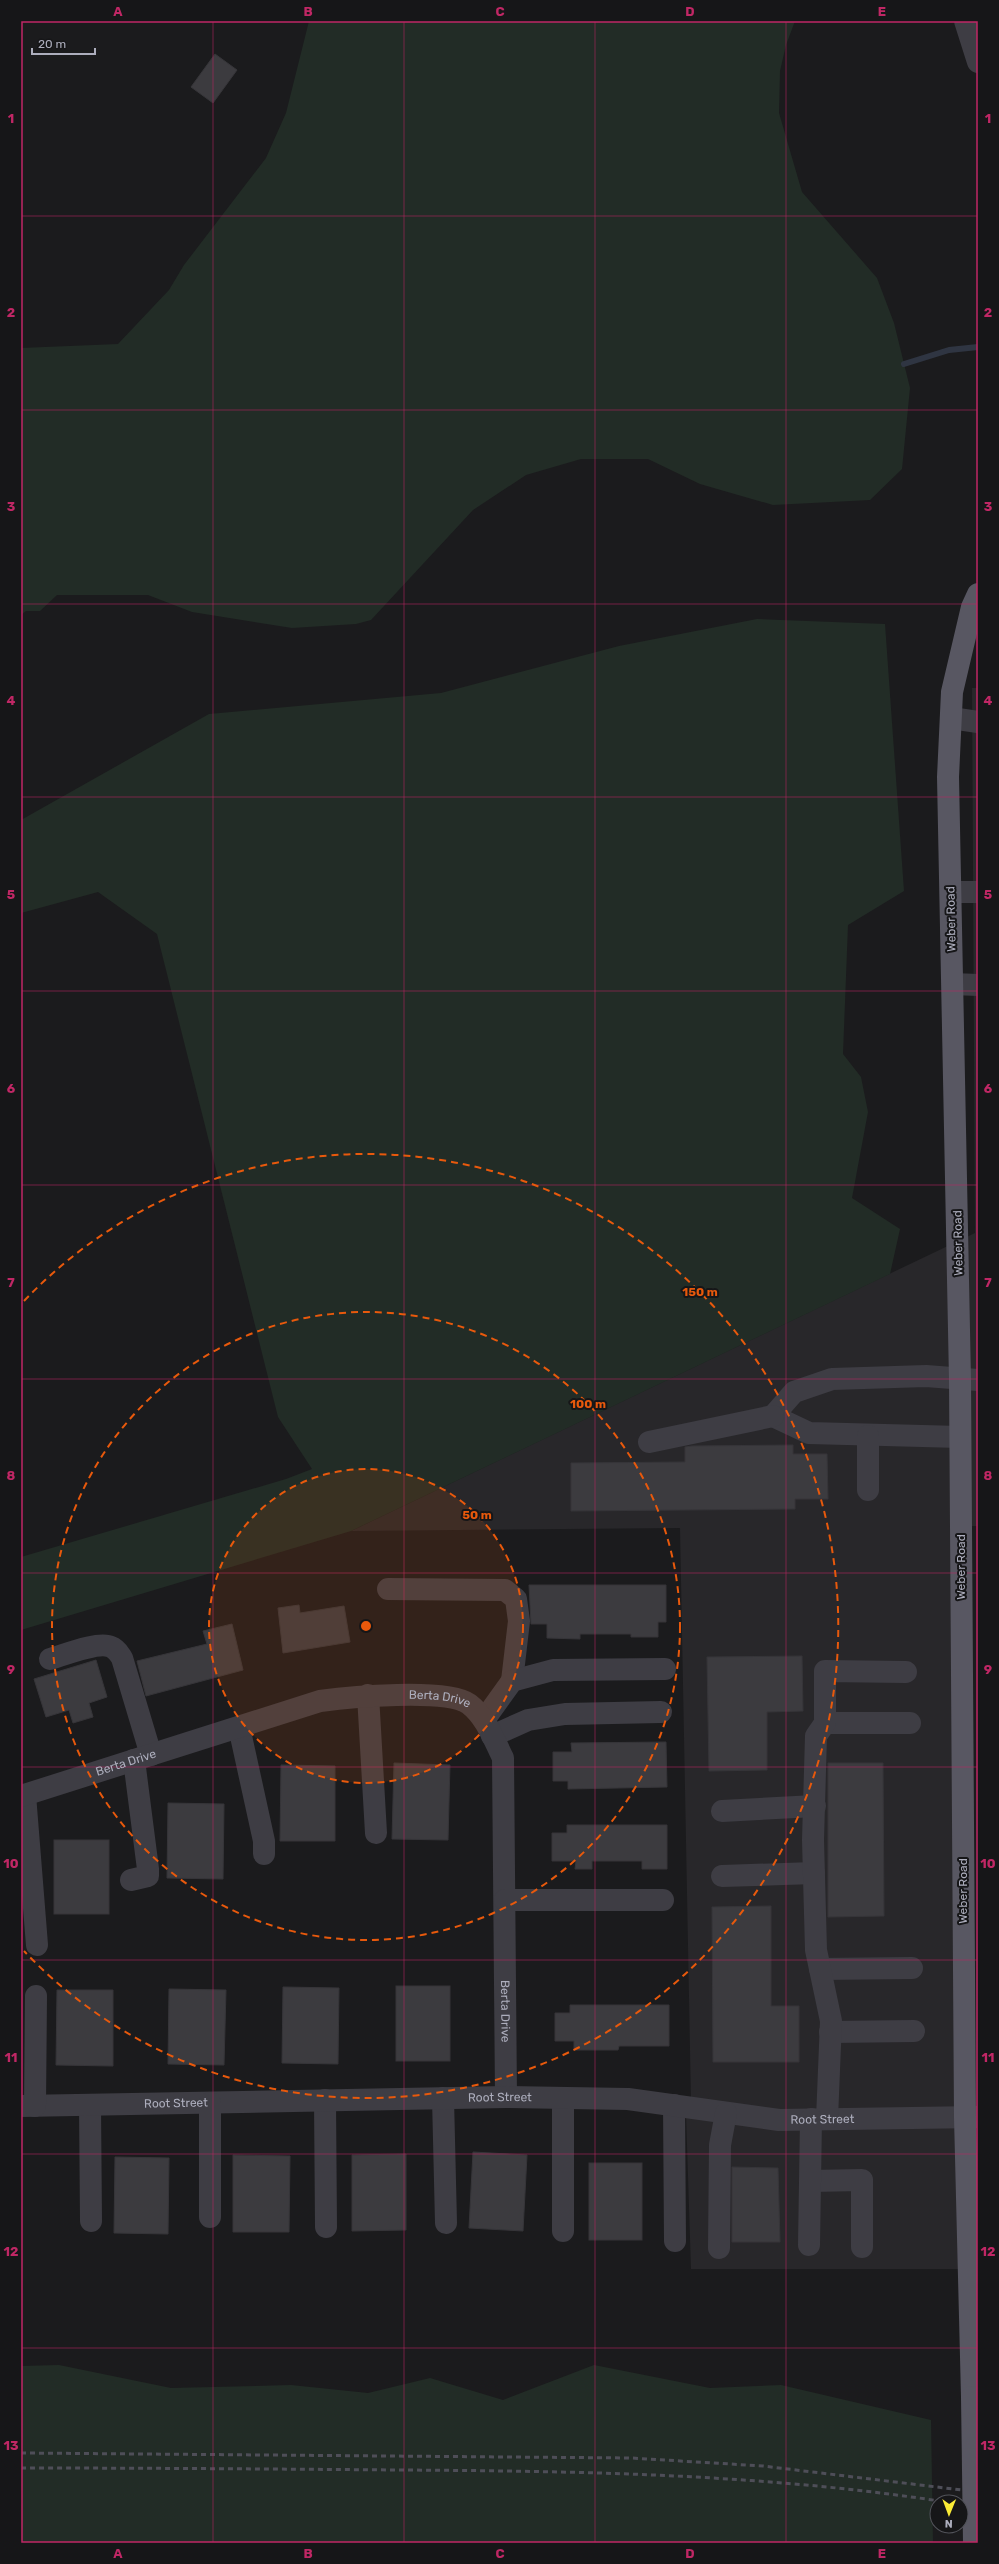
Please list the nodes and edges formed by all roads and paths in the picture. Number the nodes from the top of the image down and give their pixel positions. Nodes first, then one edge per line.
1 (965, 21) edge
2 (978, 62) edge
3 (978, 594) edge
4 (951, 718) junction
5 (978, 722) edge
6 (951, 892) junction
7 (978, 892) edge
8 (953, 984) junction
9 (978, 984) edge
10 (969, 1380) edge
11 (773, 1416) junction
12 (868, 1436) junction
13 (960, 1437) junction
14 (649, 1442) dead end
15 (868, 1490) dead end
16 (388, 1589) dead end
17 (50, 1659) dead end
18 (666, 1669) dead end
19 (906, 1672) dead end
20 (512, 1681) junction
21 (368, 1695) junction
22 (661, 1712) dead end
23 (910, 1722) dead end
24 (825, 1723) junction
25 (239, 1727) junction
26 (488, 1728) junction
27 (142, 1758) junction
28 (23, 1796) edge
29 (815, 1806) junction
30 (722, 1811) dead end
31 (376, 1833) dead end
32 (264, 1854) dead end
33 (814, 1874) junction
34 (722, 1876) dead end
35 (131, 1880) dead end
36 (505, 1900) junction
37 (663, 1900) dead end
38 (37, 1945) dead end
39 (912, 1968) dead end
40 (820, 1969) junction
41 (36, 1996) dead end
42 (914, 2031) dead end
43 (830, 2032) junction
44 (506, 2097) junction
45 (443, 2098) junction
46 (562, 2098) junction
47 (325, 2100) junction
48 (210, 2102) junction
49 (90, 2105) junction
50 (674, 2105) junction
51 (28, 2106) edge
52 (726, 2113) junction
53 (971, 2117) edge
54 (819, 2119) junction
55 (810, 2181) junction
56 (210, 2217) dead end
57 (91, 2221) dead end
58 (446, 2223) dead end
59 (326, 2227) dead end
60 (563, 2231) dead end
61 (675, 2241) dead end
62 (809, 2245) dead end
63 (862, 2247) dead end
64 (719, 2248) dead end
65 (974, 2543) edge

1 - 2 street
3 - 4 main road, Weber Road
4 - 5 street
4 - 6 main road, Weber Road
6 - 7 street
6 - 8 main road, Weber Road
8 - 9 street
8 - 10 main road, Weber Road
10 - 11 street
10 - 13 main road, Weber Road
11 - 12 street
11 - 14 street
12 - 13 street
12 - 15 street
13 - 53 main road, Weber Road
16 - 20 street
17 - 27 street
18 - 20 street
19 - 24 street
20 - 26 street
21 - 25 street, Berta Drive
21 - 26 street, Berta Drive
21 - 31 street
22 - 26 street
23 - 24 street
24 - 29 street
25 - 27 street, Berta Drive
25 - 32 street
26 - 36 street, Berta Drive
27 - 28 street, Berta Drive
27 - 35 street
28 - 38 street
29 - 30 street
29 - 33 street
33 - 34 street
33 - 40 street
36 - 37 street
36 - 44 street, Berta Drive
39 - 40 street
40 - 43 street
41 - 51 street
42 - 43 street
43 - 54 street
44 - 45 street, Root Street
44 - 46 street, Root Street
45 - 47 street, Root Street
45 - 58 street
46 - 50 street, Root Street
46 - 60 street
47 - 48 street, Root Street
47 - 59 street
48 - 49 street, Root Street
48 - 56 street
49 - 51 street, Root Street
49 - 57 street
50 - 52 street, Root Street
50 - 61 street
52 - 54 street, Root Street
52 - 64 street
53 - 54 street, Root Street
53 - 65 main road, Weber Road, bridge
54 - 55 street
55 - 62 street
55 - 63 street

